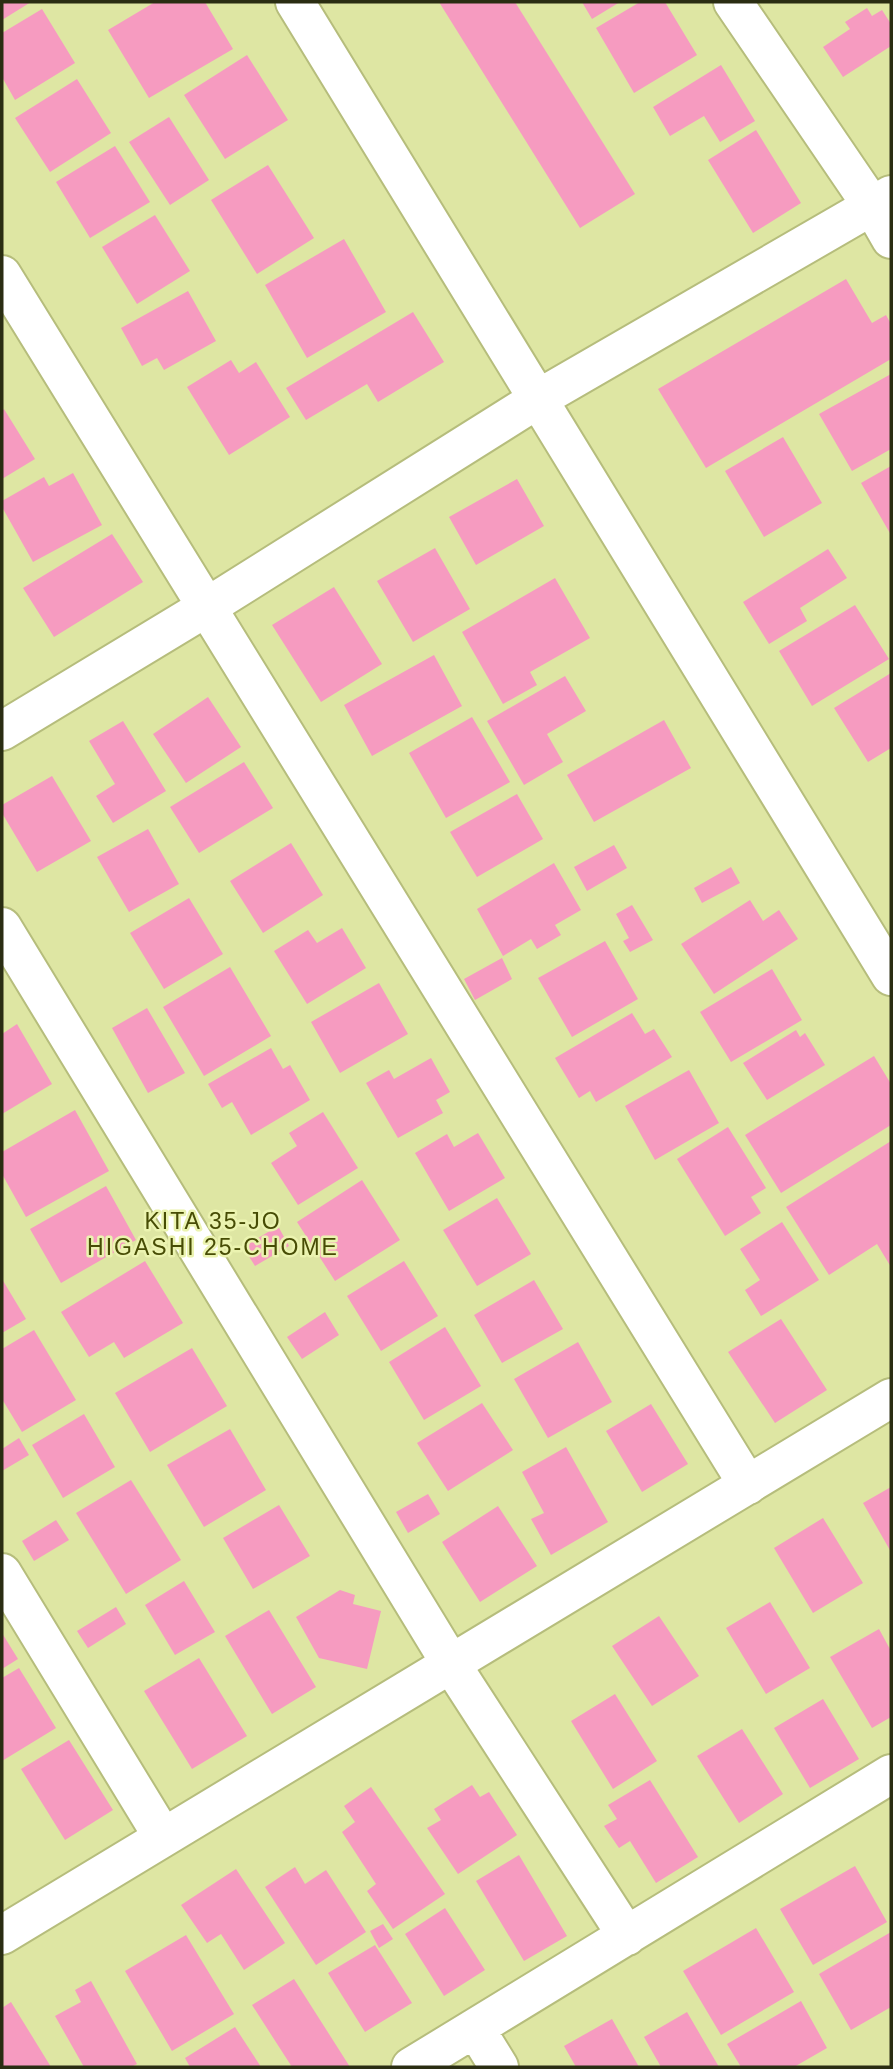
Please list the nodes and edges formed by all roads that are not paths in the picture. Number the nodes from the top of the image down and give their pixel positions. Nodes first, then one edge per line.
1 (295, 2) edge
2 (733, 2) edge
3 (885, 213) edge
4 (2, 275) edge
5 (538, 399) junction
6 (207, 607) junction
7 (2, 731) edge
8 (2, 927) edge
9 (891, 976) edge
10 (891, 1398) edge
11 (748, 1485) junction
12 (2, 1573) edge
13 (451, 1664) junction
14 (891, 1774) edge
15 (163, 1837) junction
16 (2, 1935) edge
17 (627, 1936) junction
18 (475, 2028) junction
19 (411, 2067) edge
20 (499, 2067) edge

1 - 5 street
2 - 3 street
3 - 5 street
4 - 6 street
5 - 6 street
5 - 9 street
6 - 7 street
6 - 11 street
8 - 13 street
10 - 11 street
11 - 13 street
12 - 15 street
13 - 15 street
13 - 17 street
14 - 17 street
15 - 16 street
17 - 18 street
18 - 19 street
18 - 20 street

